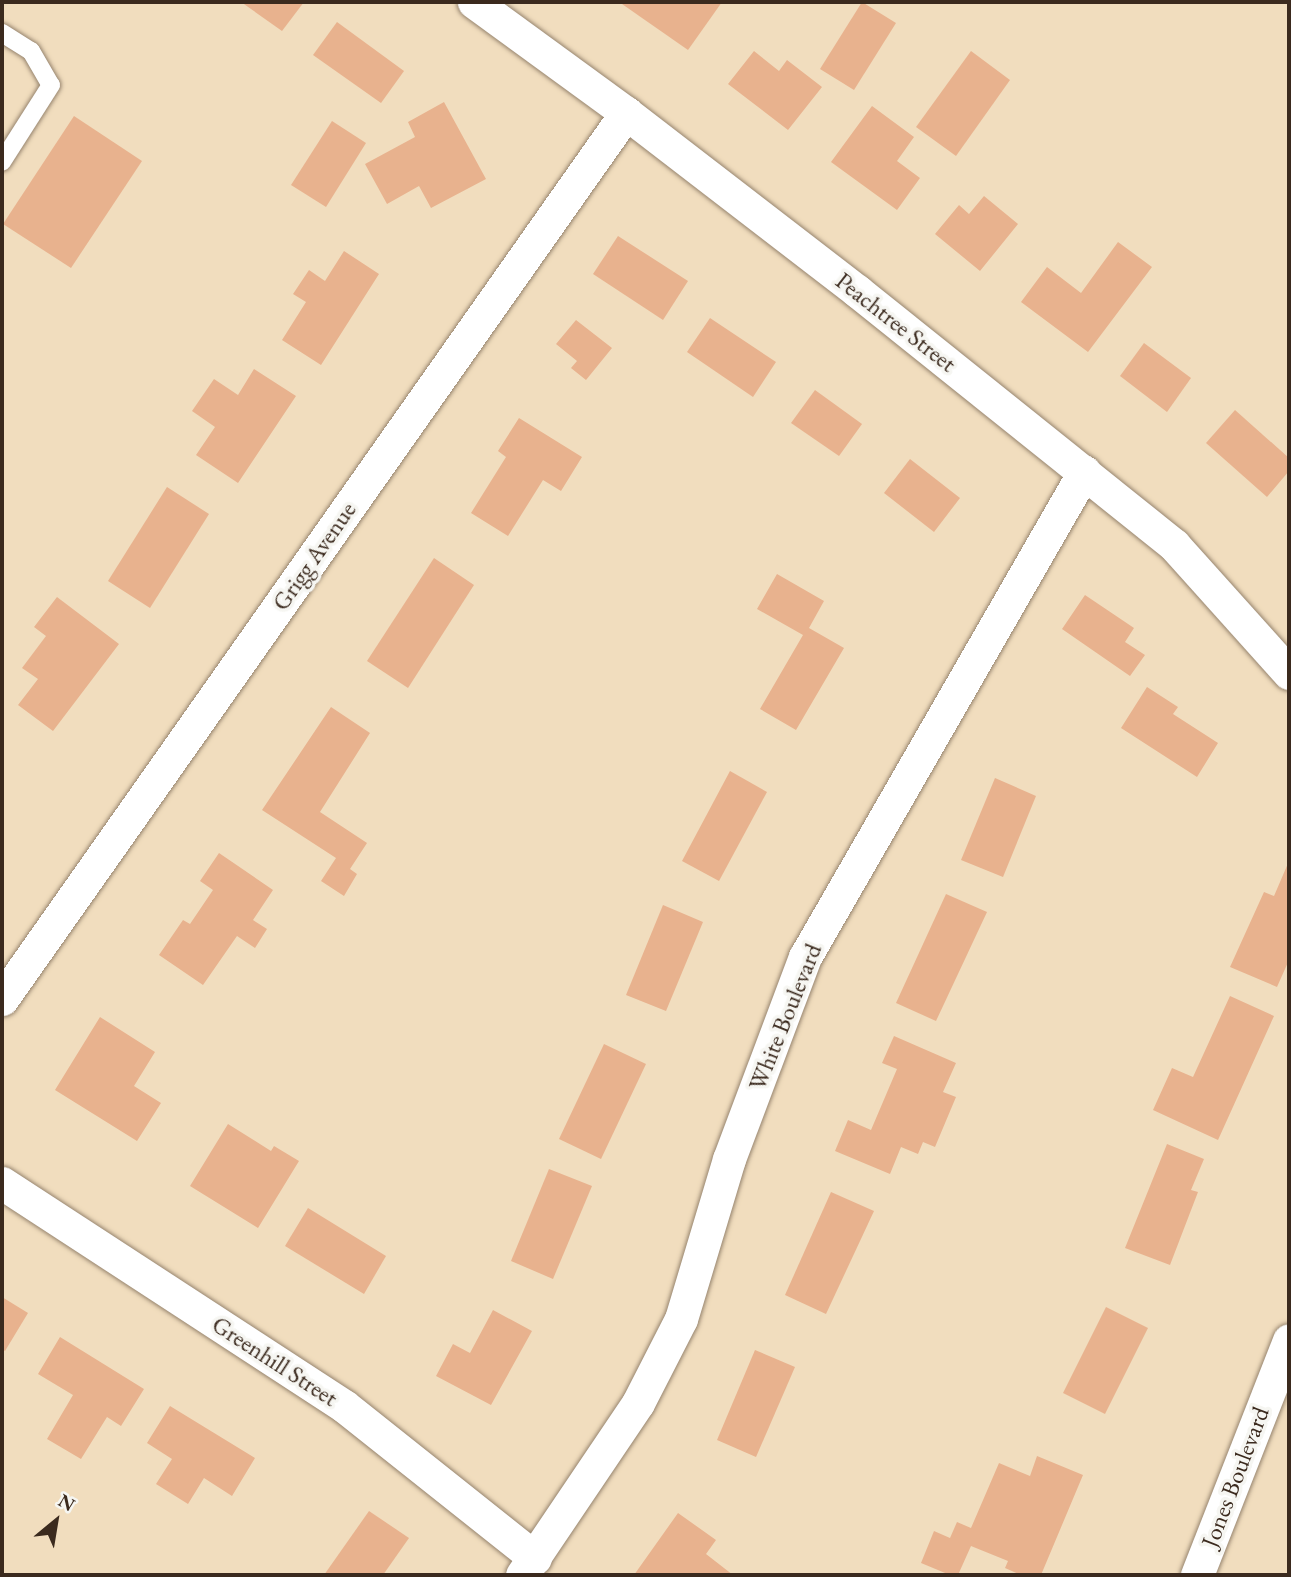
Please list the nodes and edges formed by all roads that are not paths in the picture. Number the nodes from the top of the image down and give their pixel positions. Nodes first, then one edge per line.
1 (474, 2) edge
2 (2, 33) edge
3 (626, 113) junction
4 (2, 162) edge
5 (1084, 472) junction
6 (1289, 673) edge
7 (2, 999) edge
8 (2, 1183) edge
9 (1289, 1340) edge
10 (528, 1567) edge
11 (1197, 1575) edge

1 - 3 street, Peachtree Street
2 - 4 lane
3 - 5 street, Peachtree Street
3 - 7 street, Grigg Avenue
5 - 6 street, Peachtree Street
5 - 10 street, White Boulevard
8 - 10 street, Greenhill Street
9 - 11 street, Jones Boulevard

